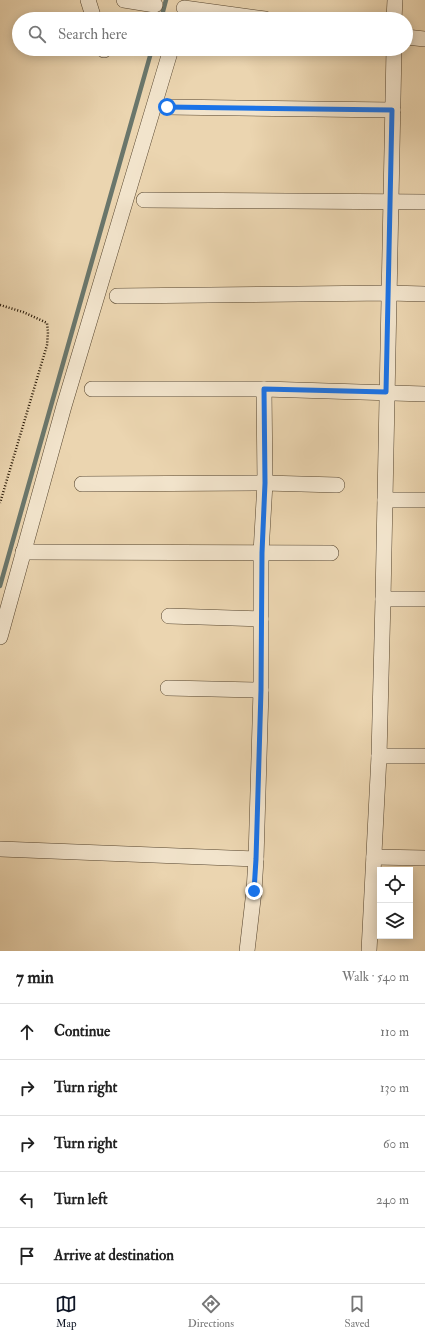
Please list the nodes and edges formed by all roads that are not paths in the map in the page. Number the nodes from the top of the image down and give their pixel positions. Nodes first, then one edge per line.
1 (88, 0) edge
2 (124, 0) edge
3 (395, 0) edge
4 (155, 5) dead end
5 (183, 9) edge
6 (92, 12) edge
7 (208, 12) edge
8 (394, 12) edge
9 (413, 38) edge
10 (425, 39) edge
11 (169, 56) edge
12 (394, 56) edge
13 (167, 107) dead end
14 (392, 110) junction
15 (144, 200) dead end
16 (390, 202) junction
17 (425, 202) edge
18 (389, 292) junction
19 (425, 294) edge
20 (117, 296) dead end
21 (92, 389) dead end
22 (264, 389) junction
23 (386, 392) junction
24 (425, 394) edge
25 (265, 483) junction
26 (82, 484) dead end
27 (337, 485) dead end
28 (385, 500) junction
29 (425, 500) edge
30 (23, 552) junction
31 (262, 553) junction
32 (331, 553) dead end
33 (425, 599) edge
34 (383, 600) junction
35 (169, 616) dead end
36 (262, 619) junction
37 (0, 637) edge
38 (168, 688) dead end
39 (261, 690) junction
40 (379, 756) junction
41 (425, 756) edge
42 (0, 849) edge
43 (374, 857) junction
44 (425, 858) edge
45 (256, 859) junction
46 (247, 951) edge
47 (369, 951) edge

1 - 6 street
2 - 4 street
3 - 8 street
5 - 7 street
9 - 10 street
11 - 30 street
12 - 14 street
13 - 14 street
14 - 16 street
15 - 16 street
16 - 17 street
16 - 18 street
18 - 19 street
18 - 20 street
18 - 23 street
21 - 22 street
22 - 23 street
22 - 25 street
23 - 24 street
23 - 28 street
25 - 26 street
25 - 27 street
25 - 31 street
28 - 29 street
28 - 34 street
30 - 31 street
30 - 37 street
31 - 32 street
31 - 36 street
33 - 34 street
34 - 40 street
35 - 36 street
36 - 39 street
38 - 39 street
39 - 45 street
40 - 41 street
40 - 43 street
42 - 45 street
43 - 44 street
43 - 47 street
45 - 46 street

